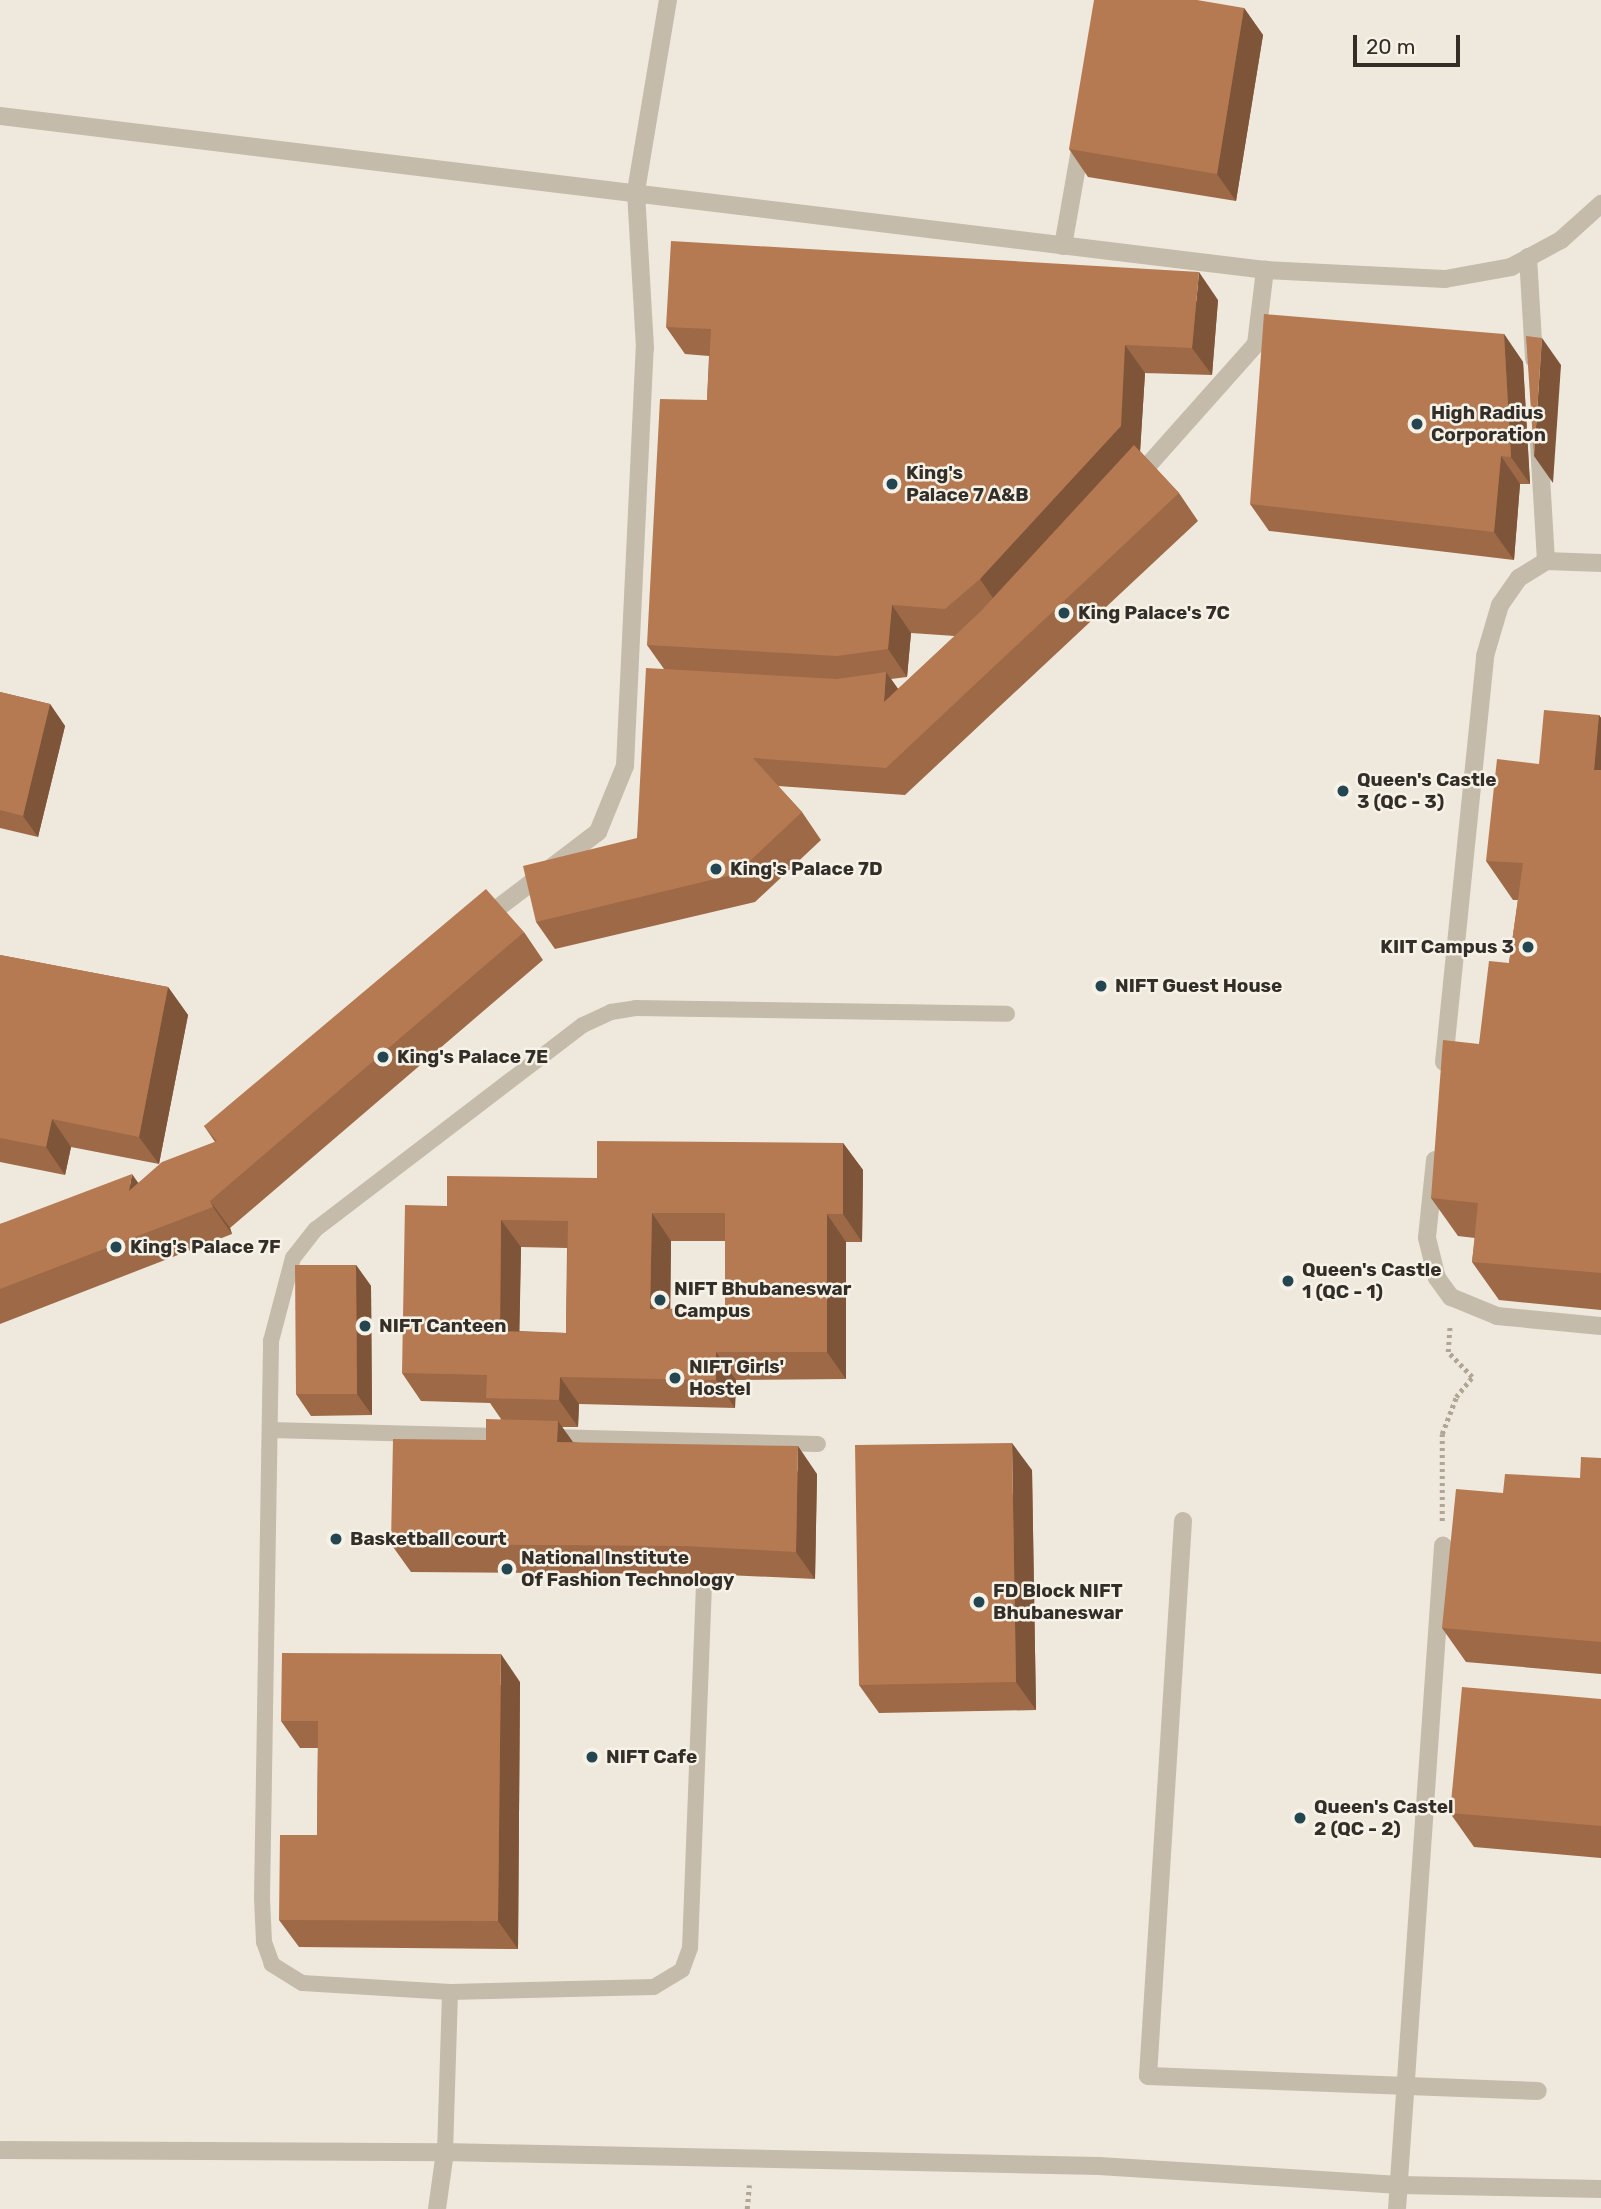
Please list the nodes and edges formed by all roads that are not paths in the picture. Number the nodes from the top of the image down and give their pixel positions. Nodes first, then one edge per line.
1 (668, 0) edge
2 (0, 116) edge
3 (1084, 123) edge
4 (636, 191) junction
5 (1601, 204) edge
6 (1063, 246) junction
7 (1528, 257) junction
8 (1265, 270) junction
9 (1535, 382) edge
10 (1538, 423) edge
11 (1118, 497) edge
12 (1546, 561) junction
13 (1601, 563) edge
14 (464, 933) edge
15 (1007, 1014) dead end
16 (1442, 1086) edge
17 (1436, 1141) edge
18 (1601, 1326) edge
19 (271, 1430) junction
20 (818, 1444) dead end
21 (1183, 1521) dead end
22 (1443, 1546) road end
23 (704, 1584) dead end
24 (450, 1992) junction
25 (1405, 2088) junction
26 (1538, 2091) dead end
27 (0, 2150) edge
28 (445, 2152) junction
29 (1399, 2185) junction
30 (1601, 2189) edge
31 (437, 2209) edge
32 (1396, 2209) edge

1 - 4 street
2 - 4 street
3 - 6 street
4 - 6 street
4 - 14 street
5 - 7 street
6 - 8 street
7 - 8 street
7 - 9 street
8 - 11 street
10 - 12 street
12 - 13 street
12 - 16 street
15 - 19 lane
17 - 18 street
19 - 20 lane
19 - 24 lane
21 - 25 street
22 - 25 street
23 - 24 lane
24 - 28 lane
25 - 26 street
25 - 29 street
27 - 28 street
28 - 29 street
28 - 31 street
29 - 30 street
29 - 32 street

